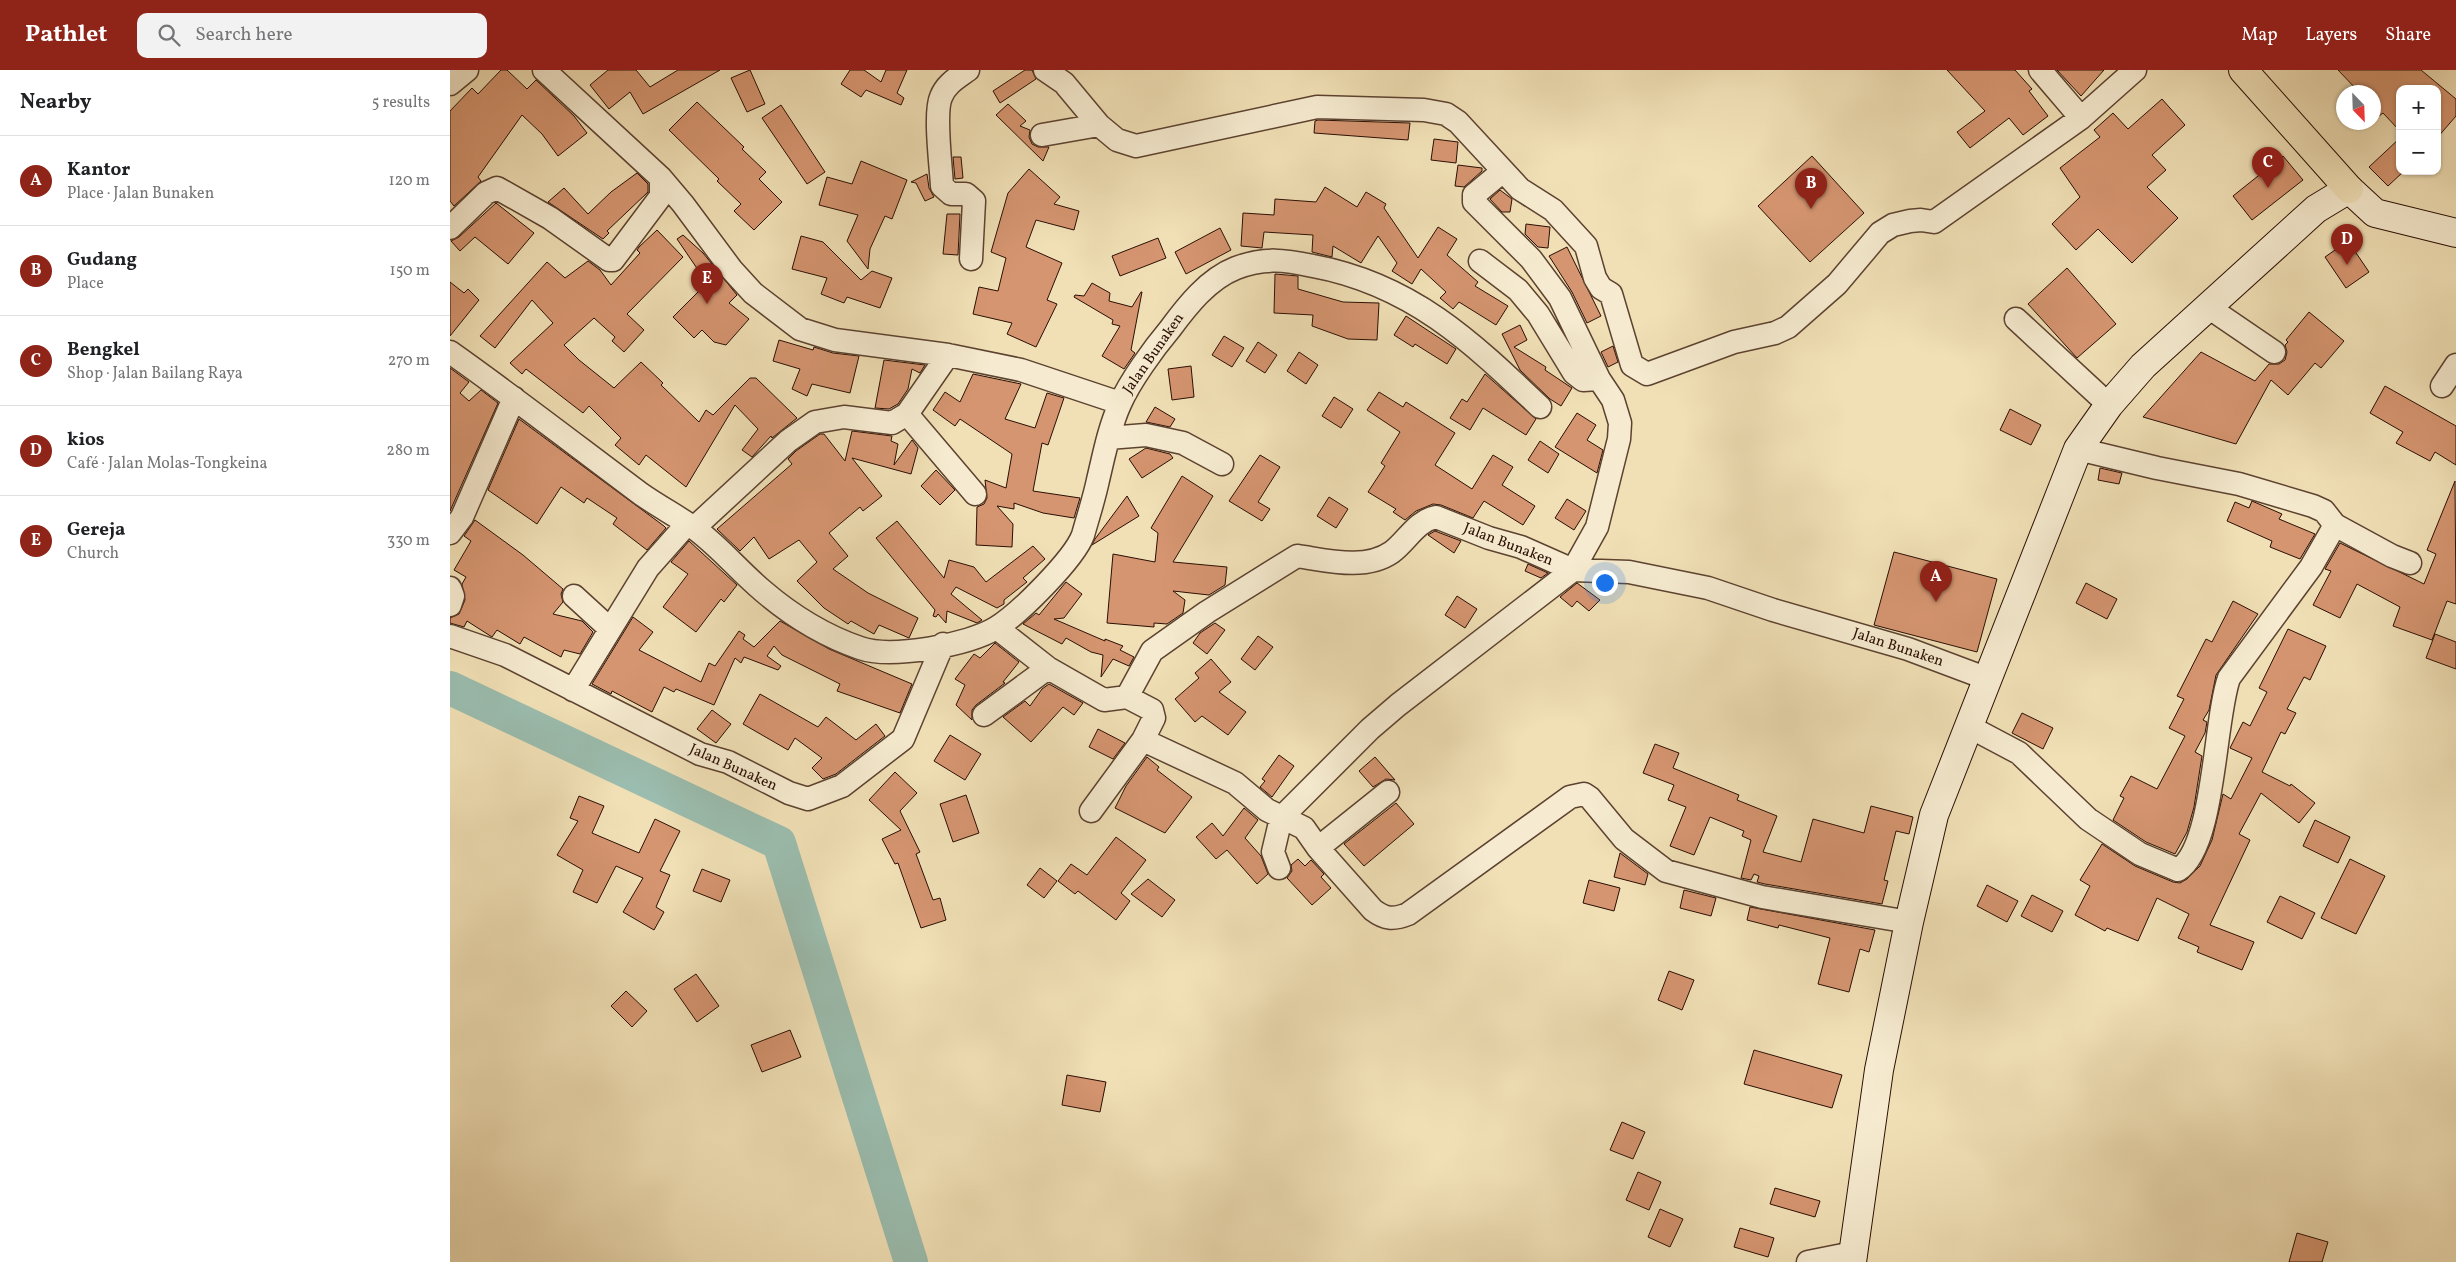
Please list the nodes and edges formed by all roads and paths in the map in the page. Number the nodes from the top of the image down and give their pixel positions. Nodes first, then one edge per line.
1 (467, 70) edge
2 (544, 70) edge
3 (968, 70) edge
4 (1045, 70) edge
5 (2040, 70) edge
6 (2135, 70) edge
7 (2243, 70) edge
8 (450, 84) edge
9 (2081, 118) junction
10 (1100, 125) junction
11 (1042, 135) dead end
12 (2330, 170) junction
13 (1503, 171) junction
14 (661, 178) junction
15 (2349, 189) junction
16 (2316, 209) junction
17 (450, 228) edge
18 (2456, 233) edge
19 (971, 259) dead end
20 (1480, 261) dead end
21 (2208, 307) junction
22 (2016, 319) dead end
23 (450, 352) edge
24 (2274, 352) dead end
25 (948, 355) junction
26 (2456, 365) edge
27 (1599, 379) junction
28 (2442, 386) dead end
29 (514, 398) junction
30 (1120, 403) junction
31 (2109, 405) junction
32 (1540, 407) dead end
33 (907, 414) junction
34 (1108, 438) junction
35 (2078, 449) junction
36 (1222, 464) dead end
37 (975, 494) dead end
38 (2335, 525) junction
39 (690, 526) junction
40 (450, 533) edge
41 (2410, 563) dead end
42 (1573, 570) junction
43 (450, 588) edge
44 (574, 596) dead end
45 (450, 605) edge
46 (609, 628) junction
47 (997, 628) junction
48 (450, 636) edge
49 (944, 644) junction
50 (1048, 668) junction
51 (1988, 679) junction
52 (573, 690) junction
53 (1127, 697) junction
54 (984, 715) dead end
55 (1968, 726) junction
56 (1143, 740) junction
57 (1388, 792) dead end
58 (1091, 811) dead end
59 (1281, 818) junction
60 (1318, 848) junction
61 (1279, 868) dead end
62 (1909, 922) junction
63 (1852, 1257) edge
64 (1808, 1262) edge

1 - 8 street
2 - 14 street
3 - 19 street
4 - 10 street
5 - 9 street
6 - 9 street
7 - 12 highway
9 - 13 street
10 - 11 street
10 - 13 street
12 - 15 highway
12 - 16 main road
13 - 27 street
14 - 17 street
14 - 25 street
15 - 16 main road
15 - 18 main road
16 - 21 main road
20 - 27 street
21 - 24 street
21 - 31 main road
22 - 31 street
23 - 29 street, Jalan Bunaken
25 - 30 street
25 - 33 street
26 - 28 street
27 - 42 street
29 - 39 street, Jalan Bunaken
29 - 40 street
30 - 32 street, Jalan Bunaken
30 - 34 street, Jalan Bunaken
31 - 35 main road
33 - 37 street
33 - 39 street
34 - 36 street
34 - 47 street, Jalan Bunaken
35 - 38 street
35 - 51 main road
38 - 41 street
38 - 55 street
39 - 46 street
39 - 49 street, Jalan Bunaken
42 - 51 street, Jalan Bunaken
42 - 53 street, Jalan Bunaken
42 - 59 street, Jalan Bunaken
43 - 45 street
44 - 46 street
46 - 52 street
47 - 49 street, Jalan Bunaken
47 - 50 street
48 - 52 street, Jalan Bunaken
49 - 52 street, Jalan Bunaken
50 - 53 street
50 - 54 street
51 - 55 main road
53 - 56 street
55 - 62 main road
56 - 58 street
56 - 59 street
57 - 60 street
59 - 60 street
59 - 61 street
60 - 62 street
62 - 63 main road
63 - 64 street

